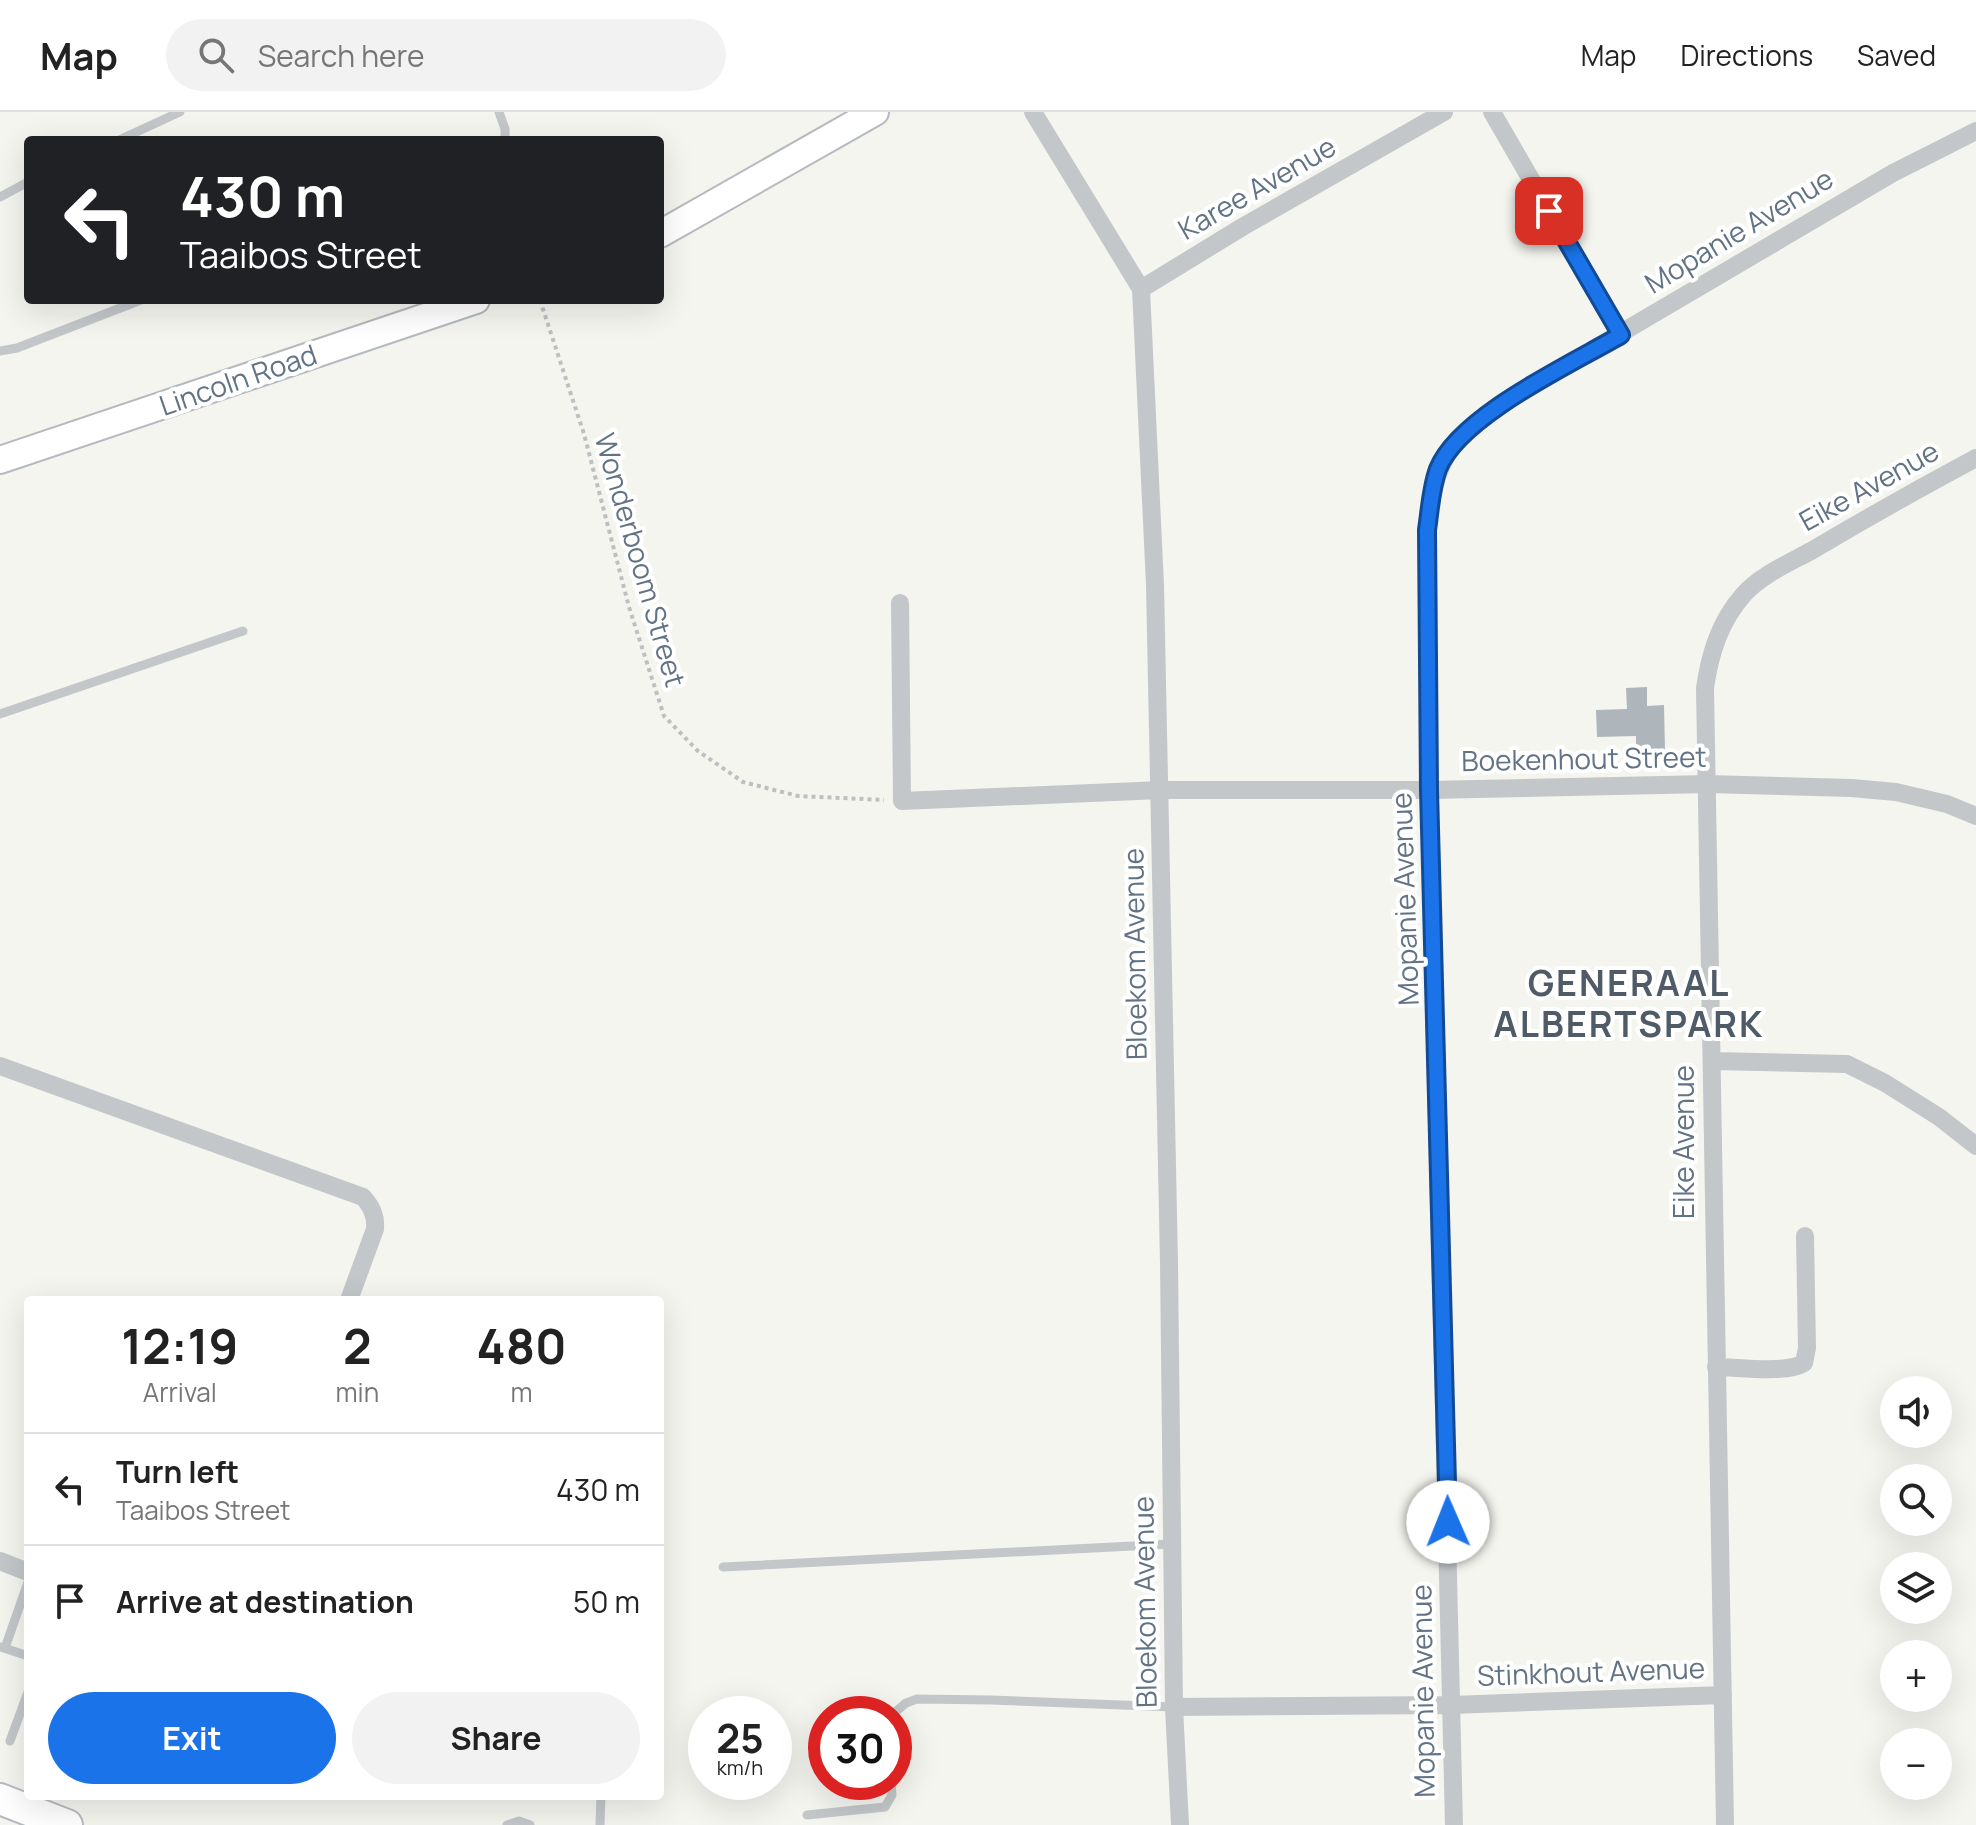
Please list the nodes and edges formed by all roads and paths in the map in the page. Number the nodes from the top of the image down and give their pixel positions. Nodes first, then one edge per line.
1 (180, 112) edge
2 (499, 112) edge
3 (875, 112) edge
4 (1033, 112) edge
5 (1444, 112) edge
6 (1492, 112) edge
7 (1976, 131) edge
8 (128, 136) edge
9 (505, 136) edge
10 (24, 184) edge
11 (0, 197) edge
12 (664, 232) edge
13 (1141, 289) junction
14 (131, 304) edge
15 (464, 304) edge
16 (541, 304) edge
17 (1621, 335) junction
18 (0, 351) edge
19 (1976, 458) edge
20 (0, 460) edge
21 (900, 603) dead end
22 (243, 631) dead end
23 (0, 714) edge
24 (1708, 784) junction
25 (1161, 790) junction
26 (1429, 790) junction
27 (902, 801) junction
28 (1976, 816) edge
29 (1712, 1061) junction
30 (0, 1066) edge
31 (1976, 1146) edge
32 (1805, 1236) dead end
33 (350, 1296) edge
34 (1716, 1367) junction
35 (1171, 1544) junction
36 (0, 1561) edge
37 (723, 1567) dead end
38 (24, 1570) edge
39 (24, 1593) edge
40 (3, 1648) edge
41 (24, 1655) edge
42 (1723, 1695) junction
43 (912, 1701) edge
44 (24, 1703) edge
45 (1452, 1705) junction
46 (1174, 1707) junction
47 (10, 1741) dead end
48 (0, 1799) edge
49 (601, 1800) edge
50 (889, 1800) edge
51 (807, 1815) dead end
52 (67, 1825) edge
53 (507, 1825) edge
54 (530, 1825) edge
55 (600, 1825) edge
56 (1180, 1825) edge
57 (1454, 1825) edge
58 (1725, 1825) edge

1 - 8 lane
2 - 9 lane
3 - 12 street
4 - 13 street, Bloekom Avenue
5 - 13 street, Karee Avenue
6 - 17 street
7 - 17 street, Mopanie Avenue
10 - 11 lane
13 - 25 street, Bloekom Avenue
14 - 18 lane
15 - 20 street, Lincoln Road
16 - 27 path, Wonderboom Street
17 - 26 street, Mopanie Avenue
19 - 24 street, Eike Avenue
21 - 27 street
22 - 23 lane
24 - 26 street, Boekenhout Street
24 - 28 street, Boekenhout Street
24 - 29 street, Eike Avenue
25 - 26 street, Boekenhout Street
25 - 27 street, Boekenhout Street
25 - 35 street, Bloekom Avenue
26 - 45 street, Mopanie Avenue
29 - 31 street
29 - 34 street, Eike Avenue
30 - 33 street
32 - 34 street
34 - 42 street, Eike Avenue
35 - 37 lane
35 - 46 street, Bloekom Avenue
36 - 38 street
39 - 40 lane
40 - 41 lane
42 - 45 street, Stinkhout Avenue
42 - 58 street, Eike Avenue
43 - 46 lane
44 - 47 lane
45 - 46 street, Stinkhout Avenue
45 - 57 street, Mopanie Avenue
46 - 56 street, Bloekom Avenue
48 - 52 main road
49 - 55 lane
50 - 51 lane
53 - 54 lane

